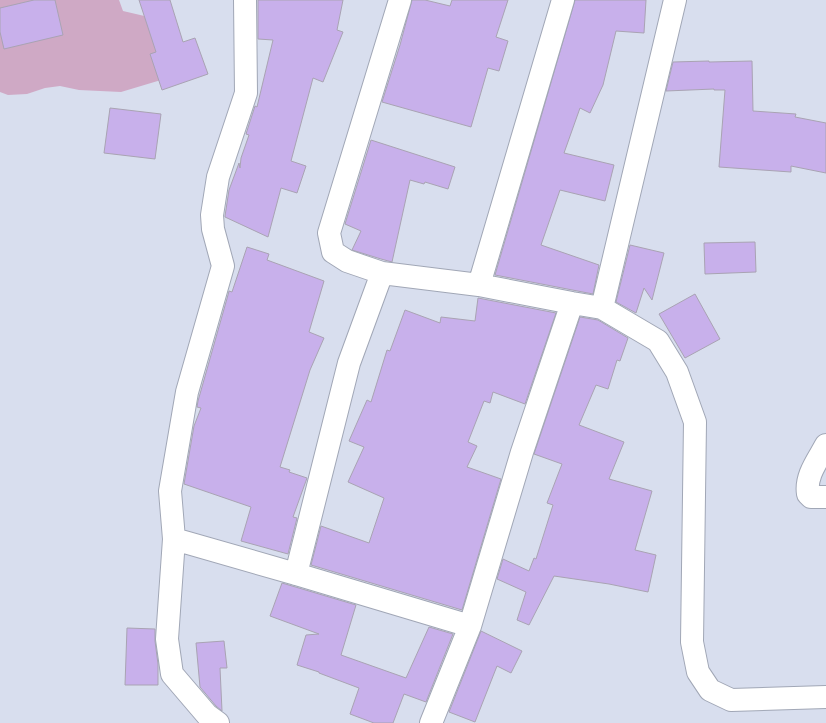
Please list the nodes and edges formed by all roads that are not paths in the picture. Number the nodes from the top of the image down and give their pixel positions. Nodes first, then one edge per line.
1 (244, 0) edge
2 (400, 0) edge
3 (563, 0) edge
4 (675, 0) edge
5 (382, 273) junction
6 (479, 285) junction
7 (572, 303) junction
8 (602, 308) junction
9 (826, 445) edge
10 (826, 497) edge
11 (174, 539) junction
12 (296, 574) junction
13 (470, 626) junction
14 (826, 697) edge
15 (218, 723) edge
16 (430, 723) edge

1 - 11 street
2 - 5 street
3 - 6 street
4 - 8 street
5 - 6 street
5 - 12 street
6 - 7 street
7 - 8 street
7 - 13 street
8 - 14 street
9 - 10 street
11 - 12 street
11 - 15 street
12 - 13 street
13 - 16 street

